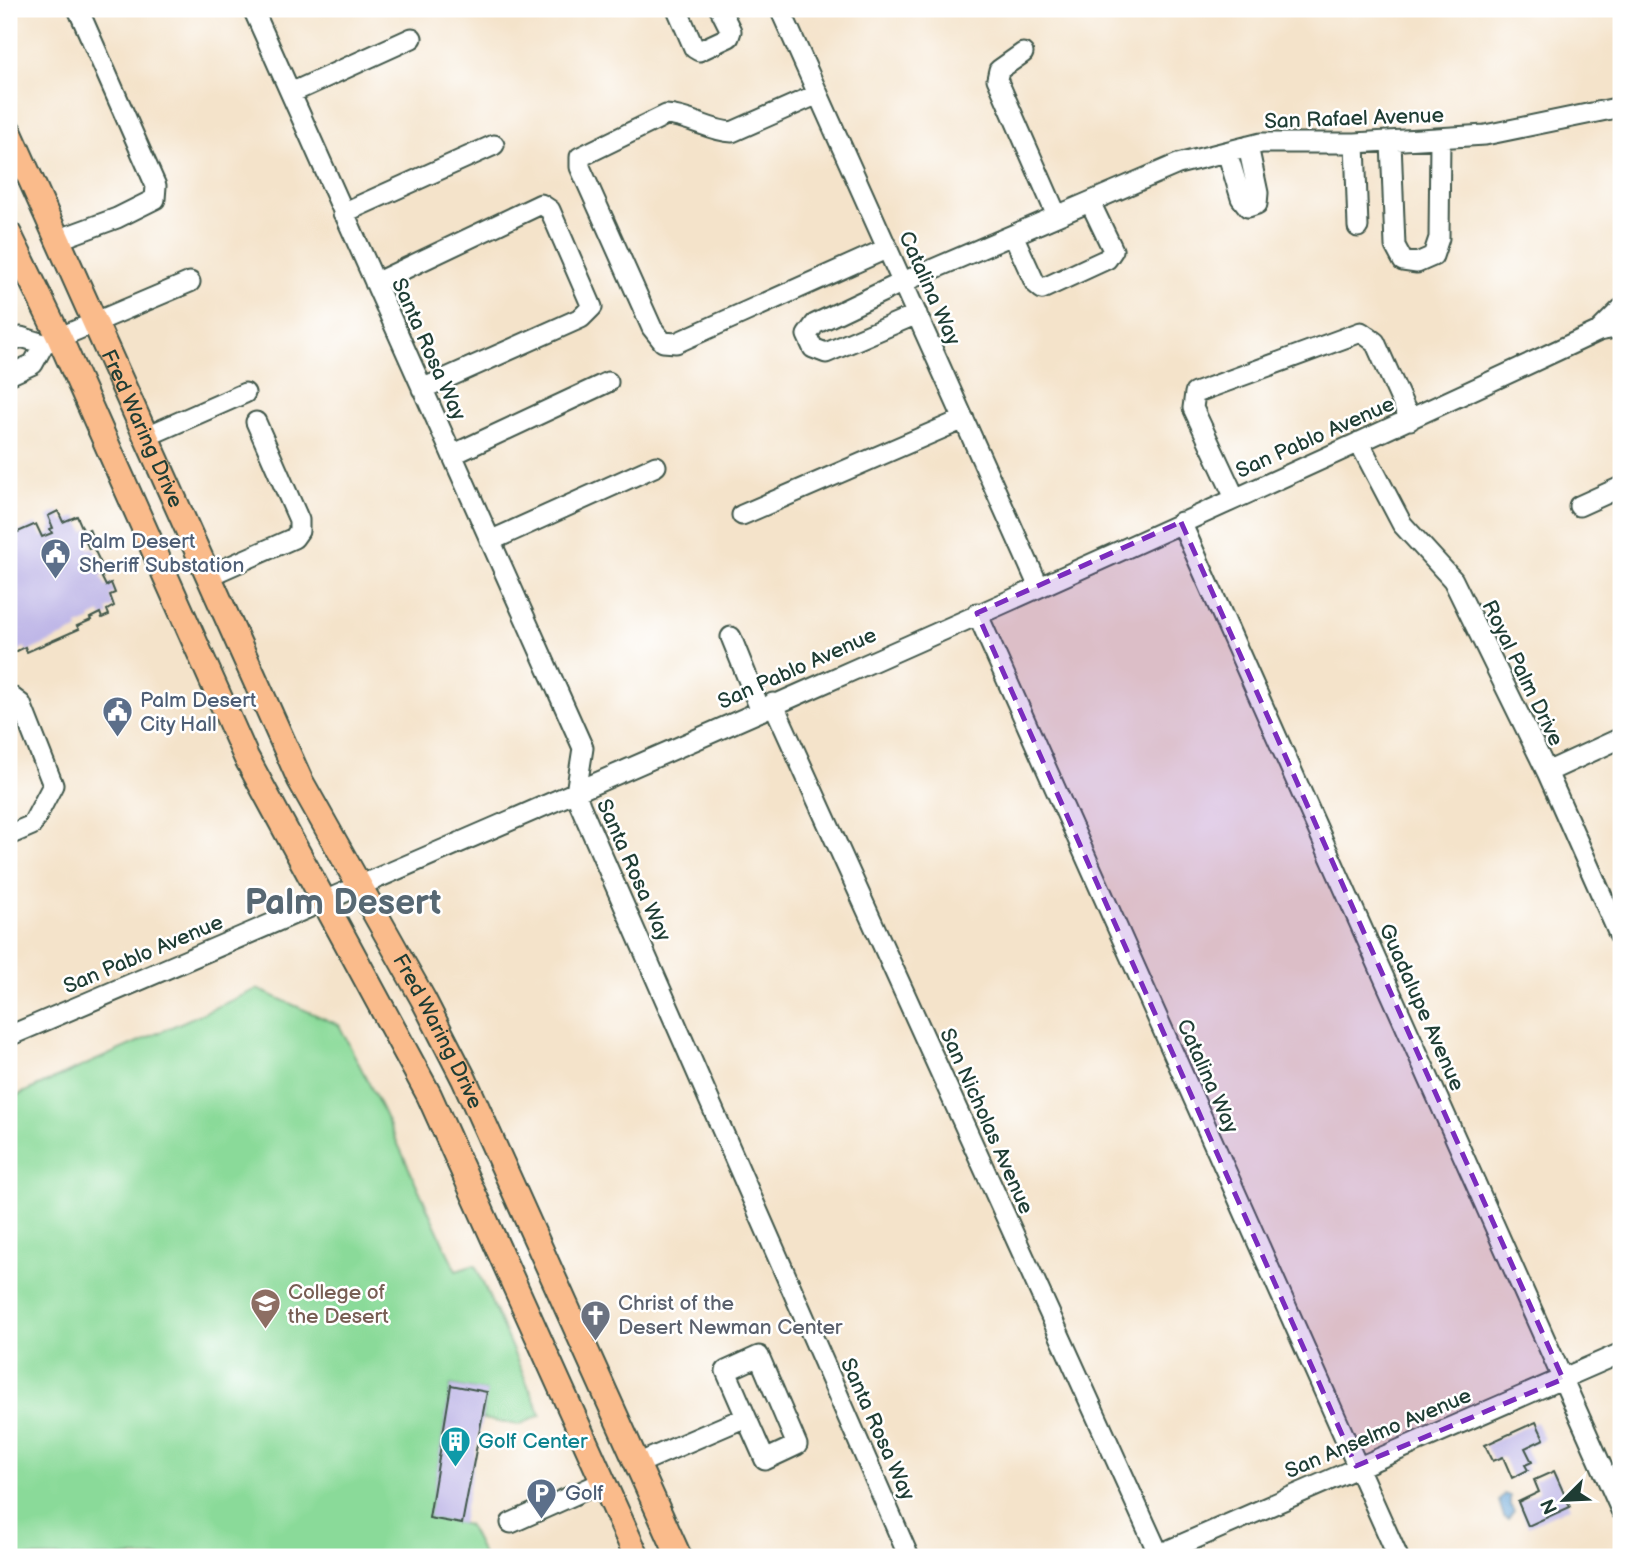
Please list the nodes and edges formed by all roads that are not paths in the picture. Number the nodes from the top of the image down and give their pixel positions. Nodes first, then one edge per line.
1 (78, 9) edge
2 (253, 9) edge
3 (677, 9) edge
4 (720, 9) edge
5 (780, 9) edge
6 (412, 38) dead end
7 (1023, 53) dead end
8 (291, 93) junction
9 (818, 94) junction
10 (1621, 107) edge
11 (9, 131) edge
12 (1440, 138) junction
13 (1391, 141) junction
14 (1355, 143) junction
15 (494, 145) dead end
16 (1248, 146) junction
17 (1227, 152) junction
18 (1090, 202) junction
19 (344, 213) junction
20 (1057, 216) junction
21 (1358, 226) dead end
22 (9, 234) edge
23 (1013, 235) junction
24 (57, 240) junction
25 (887, 248) junction
26 (190, 282) dead end
27 (903, 282) junction
28 (375, 283) junction
29 (1621, 309) edge
30 (917, 314) junction
31 (95, 324) junction
32 (1621, 327) edge
33 (1599, 331) junction
34 (9, 342) edge
35 (52, 342) junction
36 (9, 375) edge
37 (608, 382) dead end
38 (422, 389) junction
39 (245, 393) dead end
40 (964, 419) junction
41 (1410, 420) junction
42 (256, 422) dead end
43 (145, 436) junction
44 (1359, 442) junction
45 (452, 455) junction
46 (656, 466) dead end
47 (1621, 486) edge
48 (1235, 498) junction
49 (1579, 506) dead end
50 (741, 515) dead end
51 (1181, 522) junction
52 (490, 541) junction
53 (208, 576) junction
54 (1038, 585) junction
55 (977, 613) junction
56 (731, 637) dead end
57 (9, 695) edge
58 (766, 706) junction
59 (1621, 738) edge
60 (1547, 772) junction
61 (576, 793) junction
62 (9, 835) edge
63 (360, 886) junction
64 (324, 902) junction
65 (1621, 939) edge
66 (9, 1036) edge
67 (1621, 1353) edge
68 (1563, 1379) junction
69 (746, 1417) junction
70 (637, 1464) junction
71 (1356, 1466) junction
72 (603, 1482) junction
73 (1621, 1510) edge
74 (512, 1523) dead end
75 (1157, 1556) edge
76 (637, 1557) edge
77 (679, 1557) edge
78 (909, 1557) edge
79 (1398, 1557) edge

1 - 24 street
2 - 8 street, Santa Rosa Way
3 - 4 street
5 - 9 street, Catalina Way
6 - 8 street
7 - 20 street
8 - 19 street, Santa Rosa Way
9 - 25 street, Catalina Way
9 - 25 street
10 - 12 street, San Rafael Avenue
11 - 24 main road, Fred Waring Drive
12 - 13 street, San Rafael Avenue
12 - 13 street
13 - 14 street, San Rafael Avenue
14 - 16 street, San Rafael Avenue
14 - 21 street
15 - 19 street
16 - 17 street, San Rafael Avenue
16 - 17 street
17 - 18 street, San Rafael Avenue
18 - 20 street, San Rafael Avenue
18 - 23 street
19 - 28 street, Santa Rosa Way
20 - 23 street, San Rafael Avenue
22 - 35 main road, Fred Waring Drive
23 - 27 street, San Rafael Avenue
24 - 31 main road, Fred Waring Drive
25 - 27 street, Catalina Way
26 - 31 street
27 - 30 street, Catalina Way
27 - 30 street, San Rafael Avenue
28 - 38 street, Santa Rosa Way
28 - 38 street
29 - 33 street, San Pablo Avenue
30 - 40 street, Catalina Way
31 - 35 street
31 - 43 main road, Fred Waring Drive
32 - 33 street, San Pablo Avenue
33 - 41 street, San Pablo Avenue
34 - 35 street
35 - 36 street
35 - 64 main road, Fred Waring Drive
37 - 45 street
38 - 45 street, Santa Rosa Way
39 - 43 street
40 - 50 street
40 - 54 street, Catalina Way
41 - 44 street, San Pablo Avenue
41 - 48 street
42 - 53 street
43 - 53 main road, Fred Waring Drive
44 - 48 street, San Pablo Avenue
44 - 60 street, Royal Palm Drive
45 - 52 street, Santa Rosa Way
46 - 52 street
47 - 49 street
48 - 51 street, San Pablo Avenue
51 - 54 street, San Pablo Avenue
51 - 68 street, Guadalupe Avenue
52 - 61 street, Santa Rosa Way
53 - 63 main road, Fred Waring Drive
54 - 55 street, San Pablo Avenue
55 - 58 street, San Pablo Avenue
55 - 71 street, Catalina Way
56 - 58 street, San Nicholas Avenue
57 - 62 street
58 - 61 street, San Pablo Avenue
58 - 75 street, San Nicholas Avenue
59 - 60 street
60 - 65 street, Royal Palm Drive
61 - 63 street, San Pablo Avenue
61 - 78 street, Santa Rosa Way
63 - 64 street, San Pablo Avenue
63 - 70 main road, Fred Waring Drive
64 - 66 street, San Pablo Avenue
64 - 72 main road, Fred Waring Drive
67 - 68 street, San Anselmo Avenue
68 - 71 street, San Anselmo Avenue
68 - 73 street, Guadalupe Avenue
69 - 69 street
69 - 70 street
70 - 77 main road, Fred Waring Drive
71 - 75 street, San Anselmo Avenue
71 - 79 street, Catalina Way
72 - 74 street
72 - 76 main road, Fred Waring Drive

